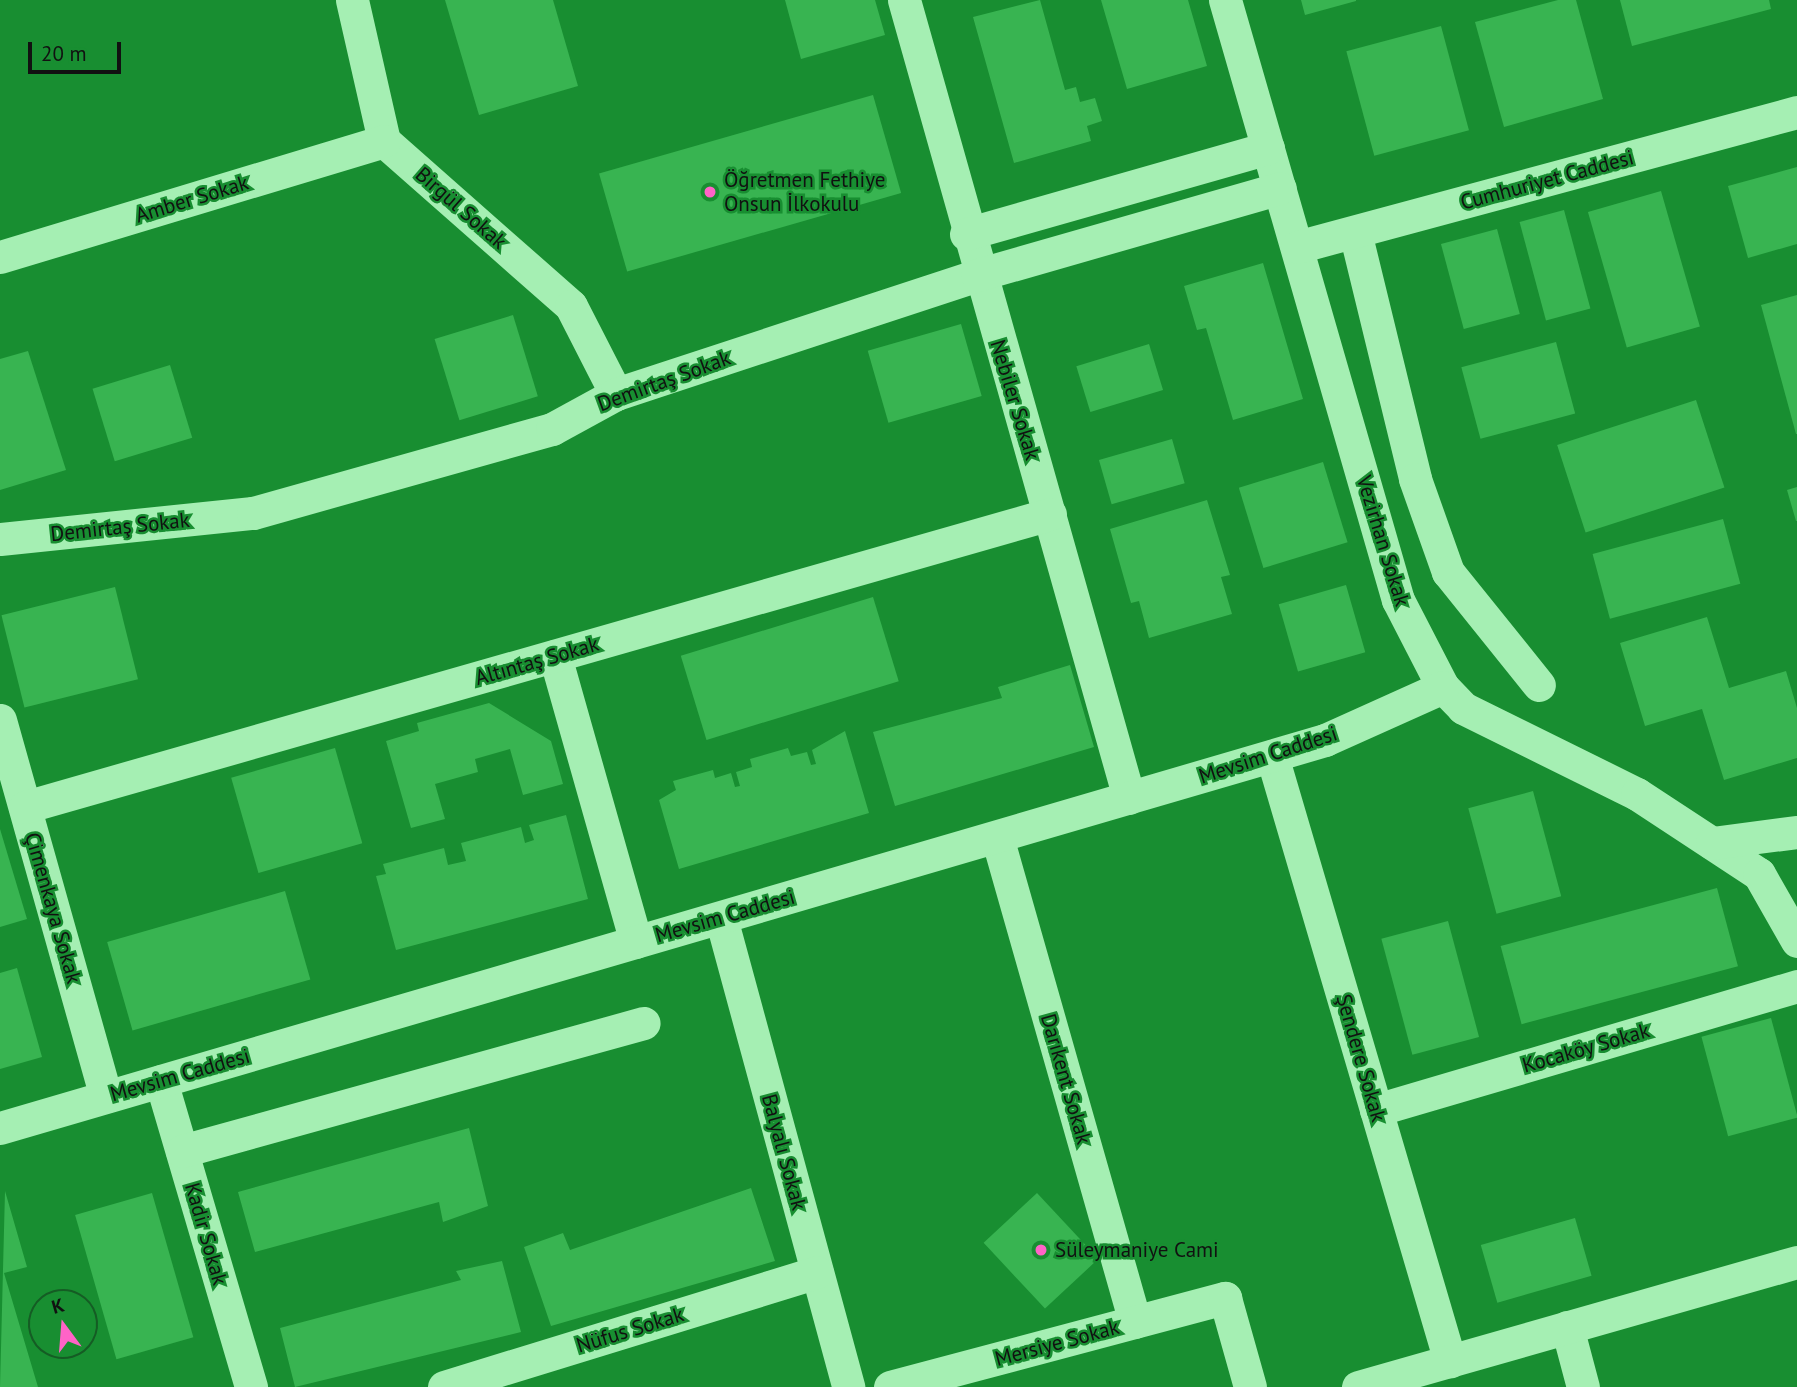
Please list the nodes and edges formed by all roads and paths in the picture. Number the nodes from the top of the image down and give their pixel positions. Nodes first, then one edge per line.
1 (352, 0) edge
2 (904, 0) edge
3 (1225, 0) edge
4 (1797, 111) edge
5 (384, 141) junction
6 (1268, 148) junction
7 (1280, 188) junction
8 (1355, 232) junction
9 (966, 234) junction
10 (1297, 247) junction
11 (0, 257) edge
12 (977, 275) junction
13 (616, 394) junction
14 (1050, 514) junction
15 (0, 539) edge
16 (555, 656) junction
17 (1539, 685) dead end
18 (1443, 687) junction
19 (0, 720) edge
20 (1272, 756) junction
21 (1129, 798) junction
22 (24, 807) junction
23 (1797, 832) edge
24 (997, 837) junction
25 (1712, 843) junction
26 (721, 918) junction
27 (1797, 941) edge
28 (636, 942) junction
29 (1797, 986) edge
30 (644, 1023) dead end
31 (161, 1081) junction
32 (106, 1096) junction
33 (1376, 1110) junction
34 (0, 1128) edge
35 (182, 1151) junction
36 (1797, 1262) edge
37 (817, 1272) junction
38 (1135, 1322) junction
39 (1567, 1327) junction
40 (1450, 1361) junction
41 (251, 1387) edge
42 (444, 1387) edge
43 (848, 1387) edge
44 (890, 1387) edge
45 (1250, 1387) edge
46 (1359, 1387) edge
47 (1583, 1387) edge

1 - 5 street
2 - 9 street, Nebiler Sokak
3 - 6 street, Vezirhan Sokak
4 - 8 street, Cumhuriyet Caddesi
5 - 11 street, Amber Sokak
5 - 13 street, Birgül Sokak
6 - 7 street, Vezirhan Sokak
6 - 9 street
7 - 10 street, Vezirhan Sokak
7 - 12 street, Demirtaş Sokak
8 - 10 street, Cumhuriyet Caddesi
8 - 17 street
9 - 12 street, Nebiler Sokak
10 - 18 street, Vezirhan Sokak
12 - 13 street, Demirtaş Sokak
12 - 14 street, Nebiler Sokak
13 - 15 street, Demirtaş Sokak
14 - 16 street, Altıntaş Sokak
14 - 21 street, Nebiler Sokak
16 - 22 street, Altıntaş Sokak
16 - 28 street
18 - 20 street, Mevsim Caddesi
18 - 25 street, Vezirhan Sokak
19 - 22 street, Çimenkaya Sokak
20 - 21 street, Mevsim Caddesi
20 - 33 street, Şendere Sokak
21 - 24 street, Mevsim Caddesi
22 - 32 street, Çimenkaya Sokak
23 - 25 street
24 - 26 street, Mevsim Caddesi
24 - 38 street, Darıkent Sokak
25 - 27 street, Vezirhan Sokak
26 - 28 street, Mevsim Caddesi
26 - 37 street, Balyalı Sokak
28 - 31 street, Mevsim Caddesi
29 - 33 street, Kocaköy Sokak
30 - 35 street
31 - 32 street, Mevsim Caddesi
31 - 35 street, Kadir Sokak
32 - 34 street, Mevsim Caddesi
33 - 40 street, Şendere Sokak
35 - 41 street, Kadir Sokak
36 - 39 street
37 - 42 street, Nüfus Sokak
37 - 43 street, Balyalı Sokak
38 - 44 street, Mersiye Sokak
38 - 45 street, Mersiye Sokak
39 - 40 street
39 - 47 street
40 - 46 street

